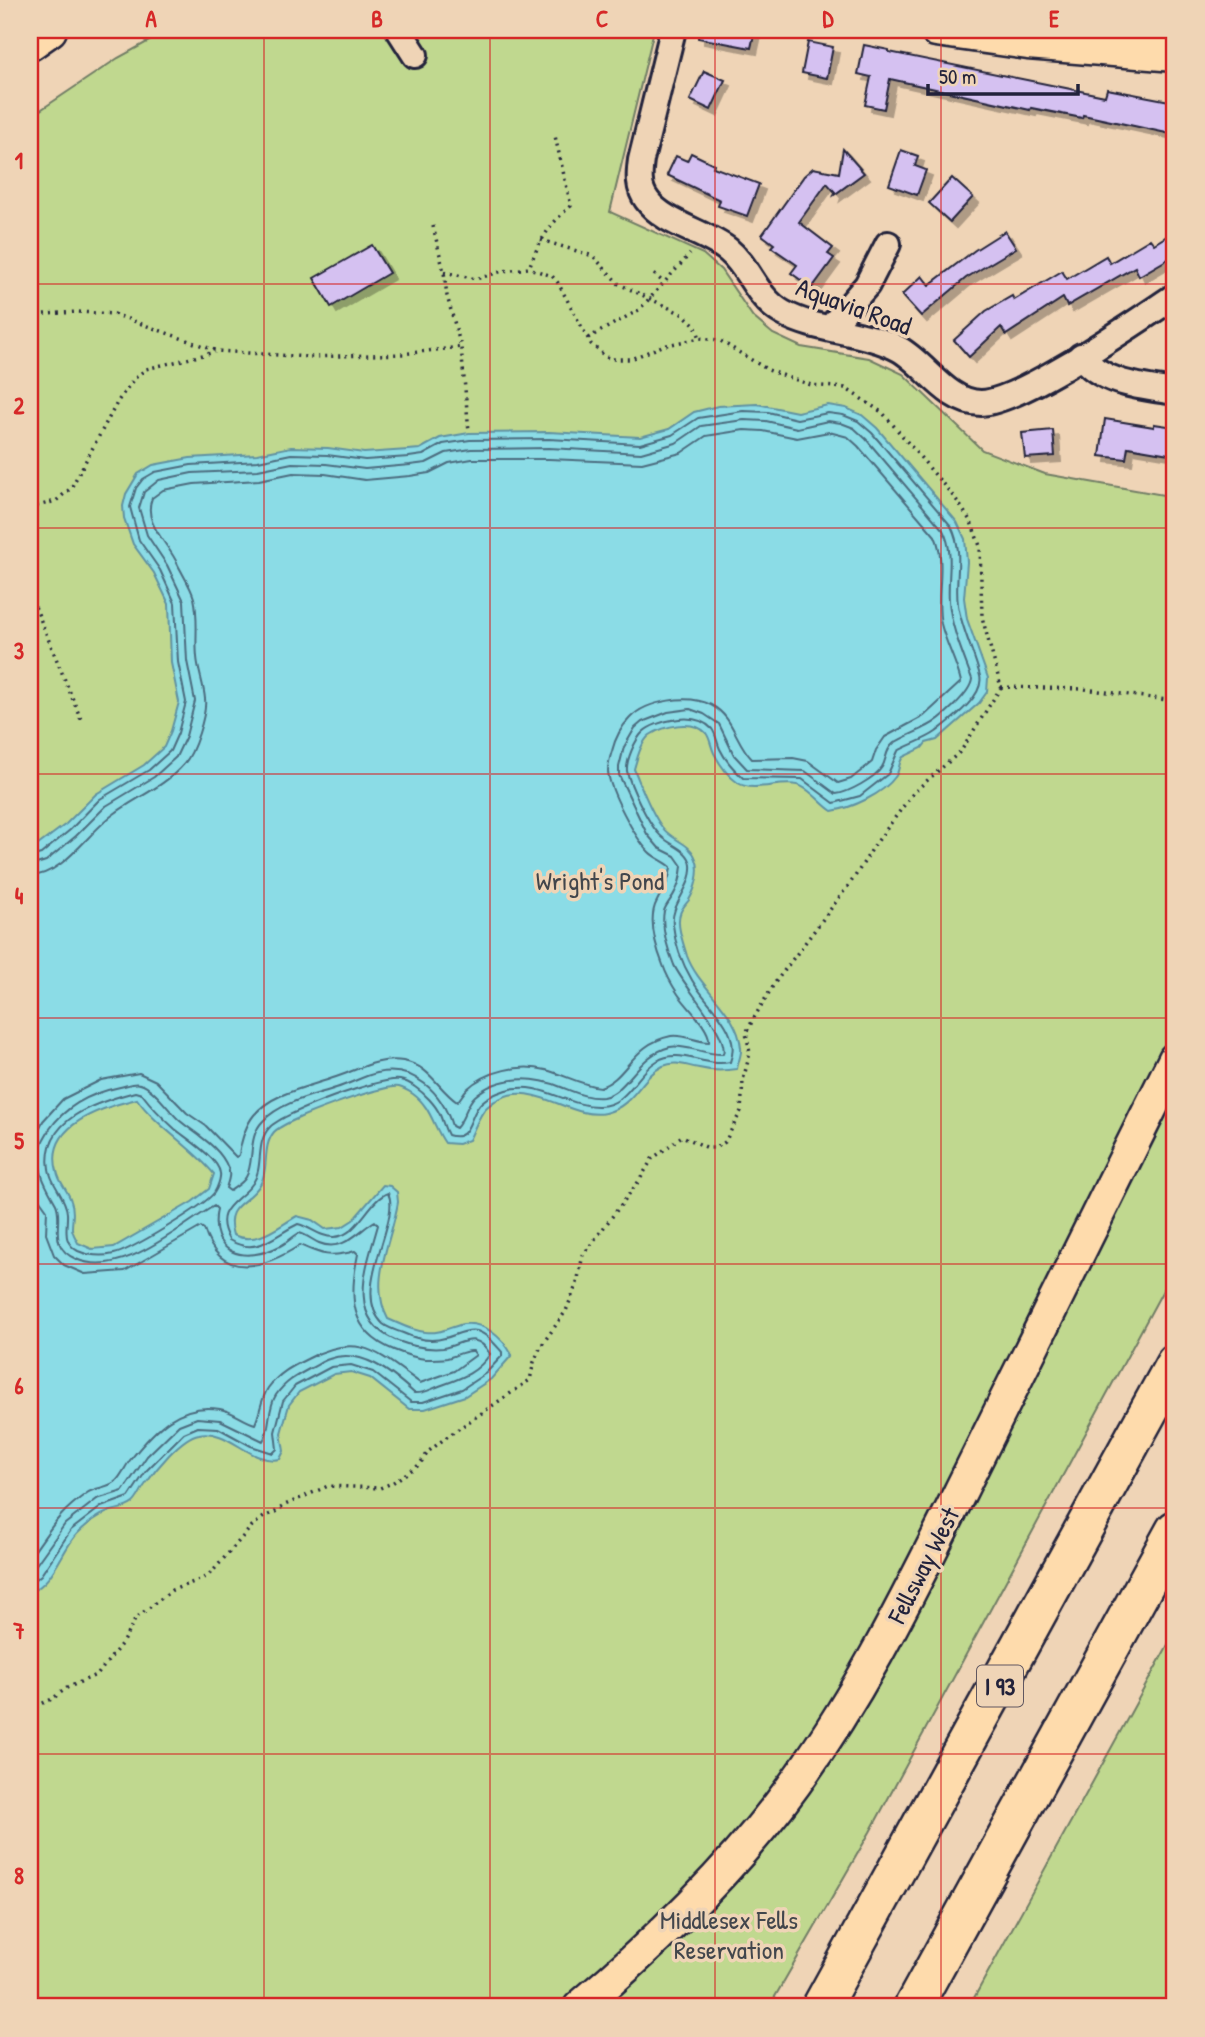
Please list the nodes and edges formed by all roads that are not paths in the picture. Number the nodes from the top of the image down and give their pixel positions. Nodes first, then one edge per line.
1 (50, 30) edge
2 (399, 30) edge
3 (673, 30) edge
4 (936, 30) edge
5 (30, 44) edge
6 (1175, 54) edge
7 (415, 55) dead end
8 (888, 244) dead end
9 (1175, 296) edge
10 (830, 328) junction
11 (1081, 356) junction
12 (1175, 392) edge
13 (1175, 1059) edge
14 (1175, 1363) edge
15 (1175, 1530) edge
16 (580, 2007) edge
17 (821, 2007) edge
18 (914, 2007) edge

1 - 5 main road
2 - 7 street
3 - 10 street, Aquavia Road
4 - 6 main road
8 - 10 street
9 - 11 street, Aquavia Road
10 - 11 street, Aquavia Road
11 - 12 street
13 - 16 main road, Fellsway West
14 - 17 highway, I 93
15 - 18 highway

